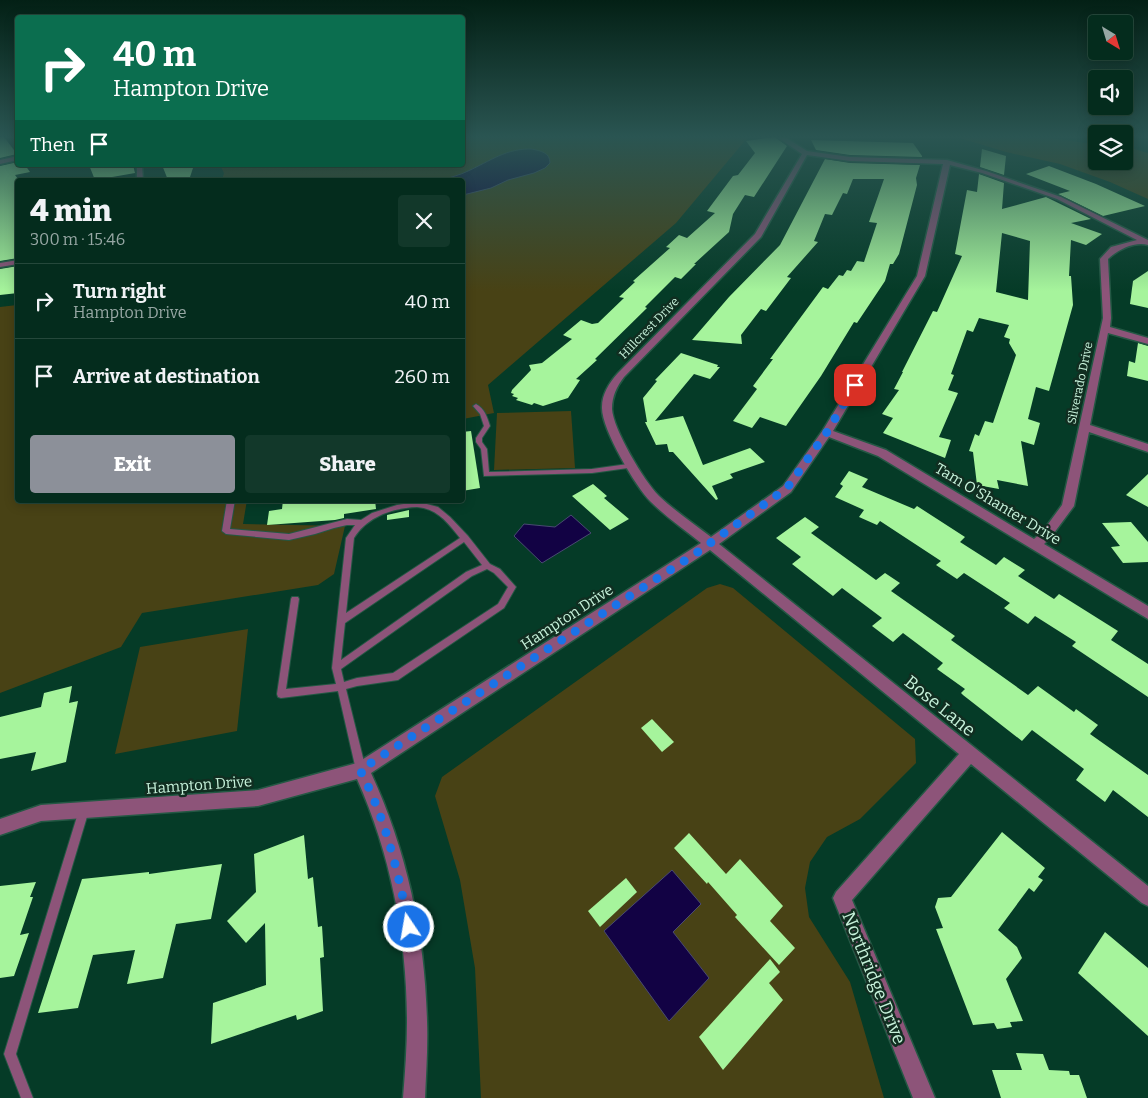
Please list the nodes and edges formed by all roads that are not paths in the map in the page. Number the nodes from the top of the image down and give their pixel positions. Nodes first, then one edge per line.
1 (785, 188) edge
2 (940, 188) edge
3 (1031, 188) edge
4 (1146, 242) edge
5 (15, 262) edge
6 (0, 264) edge
7 (1105, 329) junction
8 (1148, 341) edge
9 (476, 406) dead end
10 (1084, 427) junction
11 (827, 432) junction
12 (1148, 448) edge
13 (628, 466) junction
14 (230, 503) edge
15 (361, 523) junction
16 (465, 538) junction
17 (711, 543) junction
18 (1035, 545) junction
19 (488, 566) junction
20 (295, 599) dead end
21 (1148, 613) edge
22 (341, 621) junction
23 (336, 668) junction
24 (341, 687) junction
25 (970, 754) junction
26 (360, 770) junction
27 (84, 810) junction
28 (0, 827) edge
29 (1148, 897) edge
30 (28, 1098) edge
31 (414, 1098) edge
32 (924, 1098) edge

1 - 13 street, Hillcrest Drive
2 - 11 street, Hampton Drive
3 - 4 street
4 - 7 street, Silverado Drive
5 - 6 street
7 - 8 street
7 - 10 street, Silverado Drive
9 - 13 lane
10 - 12 street
10 - 18 street, Silverado Drive
11 - 17 street, Hampton Drive
11 - 18 street, Tam O'Shanter Drive
13 - 17 street, Hillcrest Drive
14 - 15 lane
15 - 16 lane
15 - 22 lane
16 - 19 lane
16 - 22 lane
17 - 25 street, Bose Lane
17 - 26 street, Hampton Drive
18 - 21 street, Tam O'Shanter Drive
19 - 23 lane
19 - 24 lane
20 - 24 lane
22 - 23 lane
23 - 24 lane
24 - 26 lane
25 - 29 street, Bose Lane
25 - 32 street, Northridge Drive
26 - 27 street, Hampton Drive
26 - 31 street
27 - 28 street, Hampton Drive
27 - 30 lane

